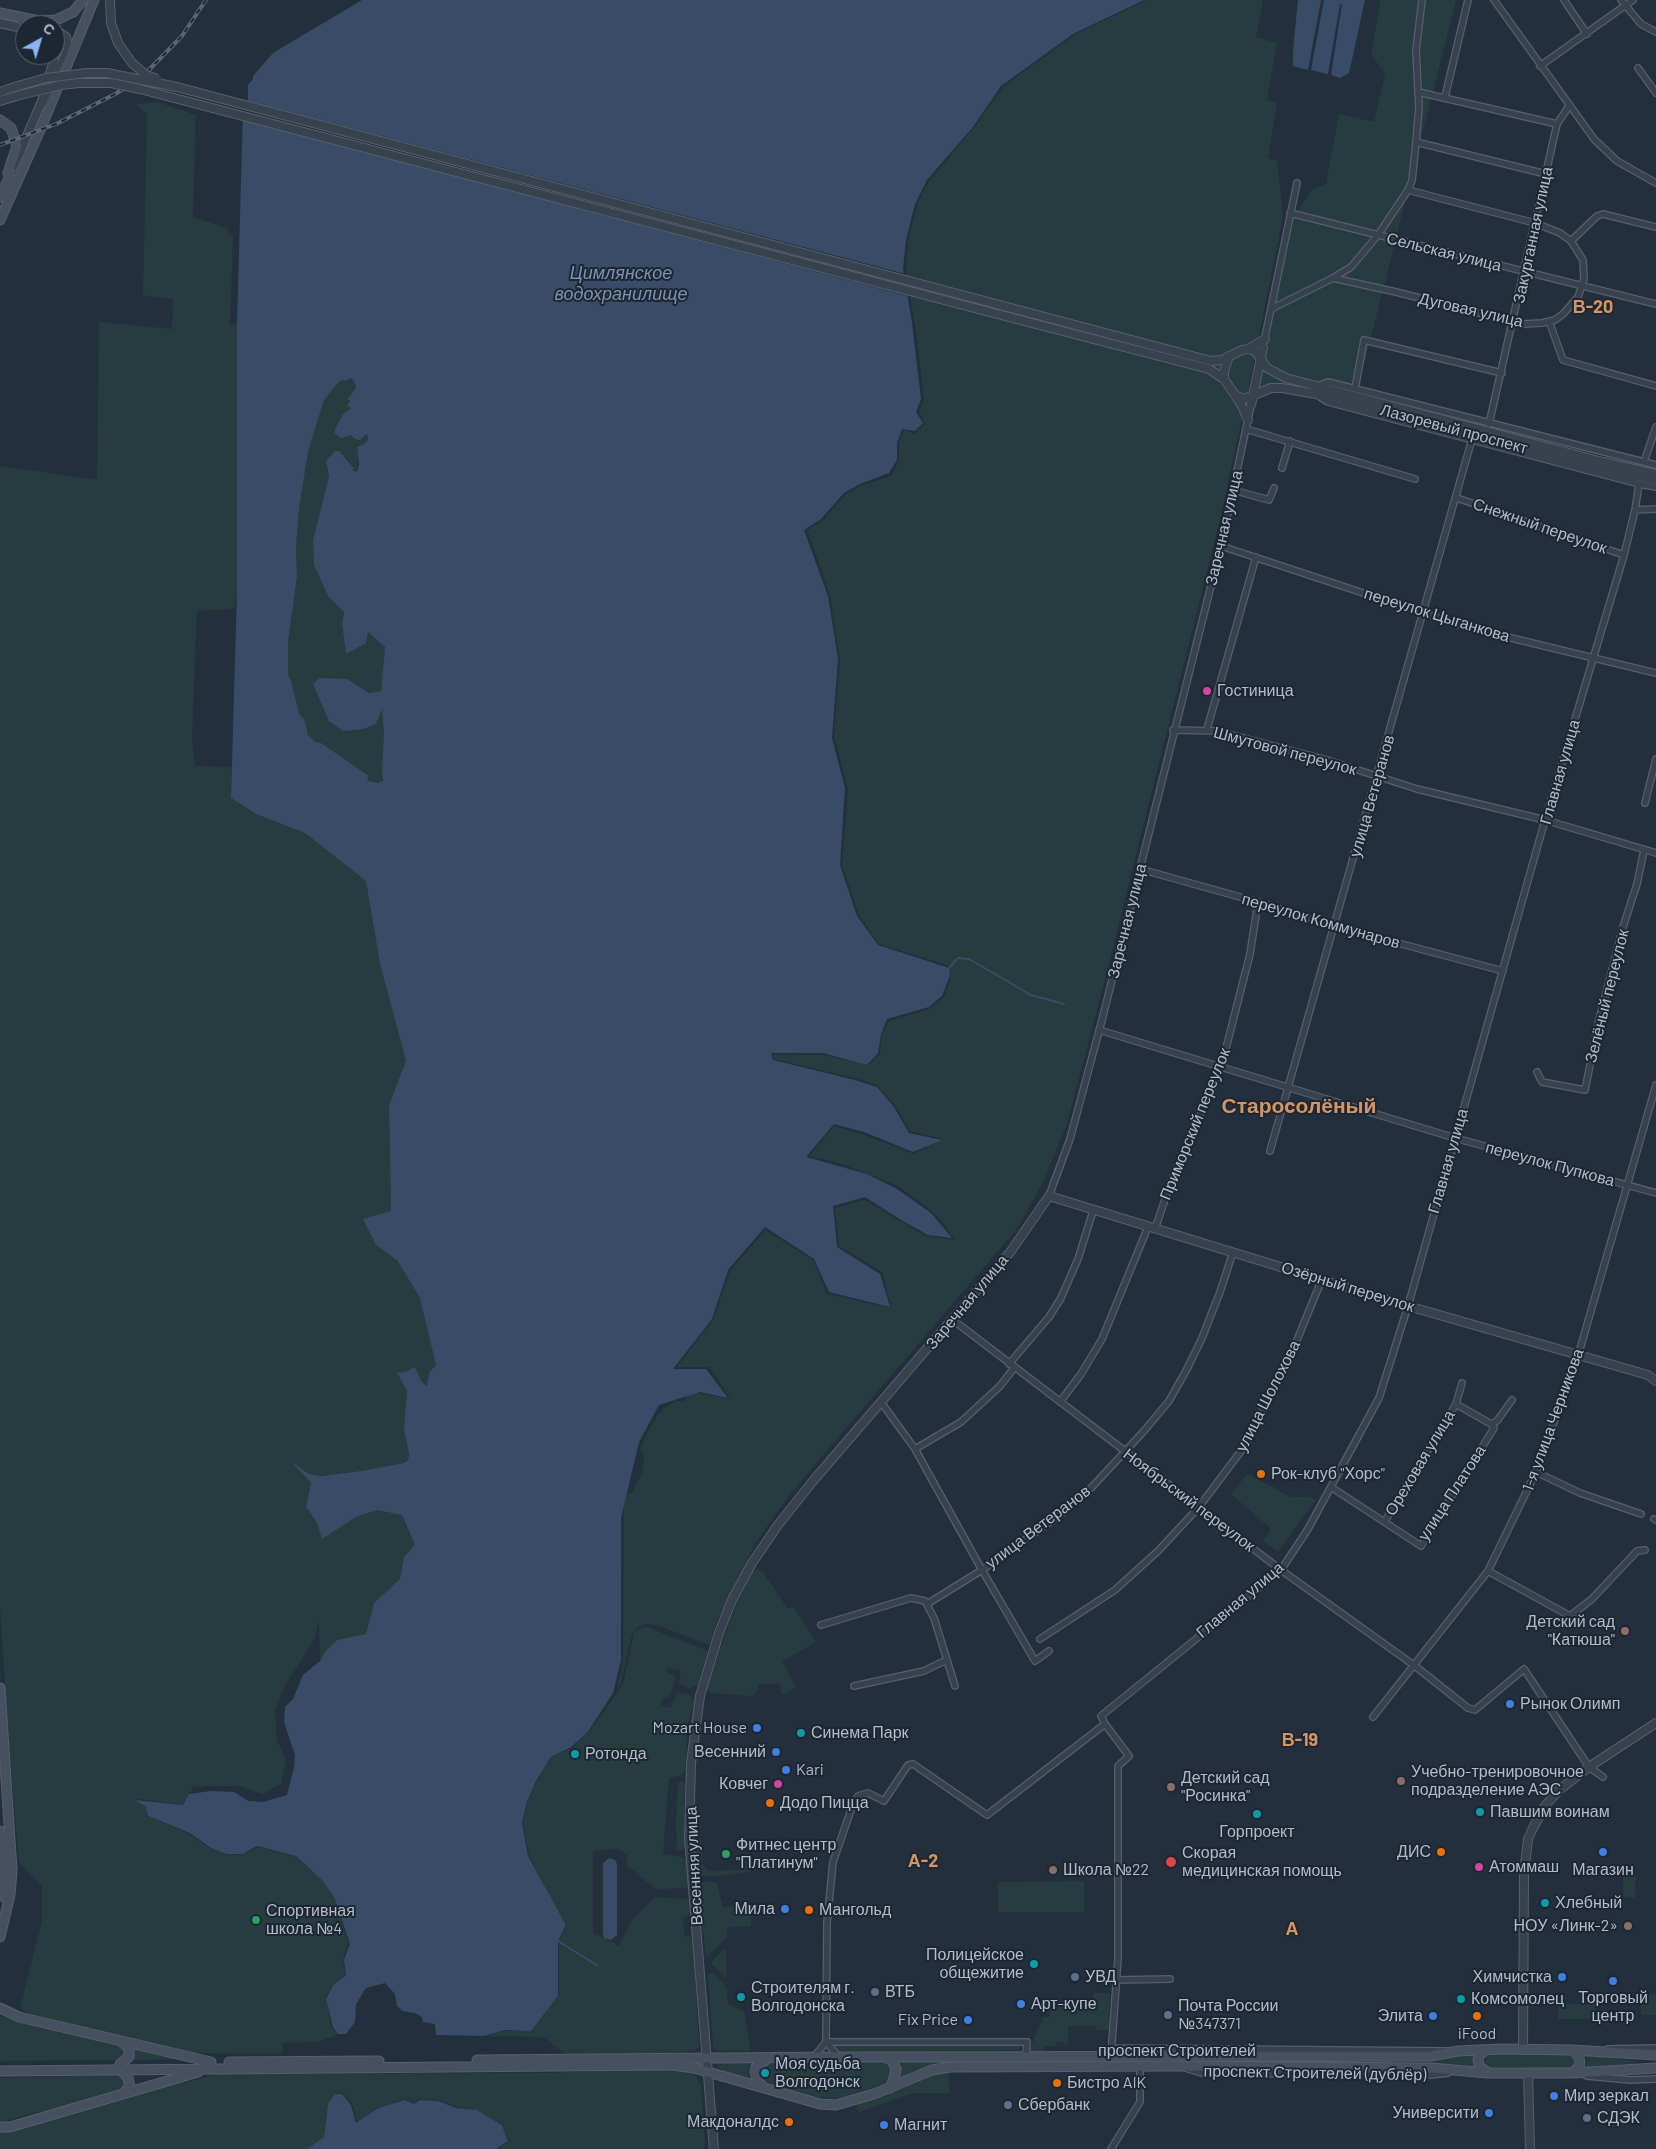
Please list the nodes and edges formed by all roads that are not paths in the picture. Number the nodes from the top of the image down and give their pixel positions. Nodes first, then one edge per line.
1 (83, 0) edge
2 (94, 0) edge
3 (110, 0) edge
4 (1422, 0) edge
5 (1468, 0) edge
6 (1494, 0) edge
7 (1564, 0) edge
8 (1633, 0) edge
9 (1623, 2) edge
10 (0, 12) edge
11 (15, 16) edge
12 (65, 17) edge
13 (0, 23) edge
14 (15, 27) edge
15 (1656, 32) edge
16 (1587, 34) junction
17 (65, 36) edge
18 (65, 55) edge
19 (53, 65) edge
20 (61, 65) edge
21 (1540, 66) junction
22 (1638, 68) dead end
23 (177, 87) junction
24 (0, 92) edge
25 (1418, 92) junction
26 (1656, 93) edge
27 (1445, 97) junction
28 (0, 101) edge
29 (1569, 106) junction
30 (47, 114) junction
31 (0, 120) edge
32 (1558, 124) junction
33 (1416, 142) junction
34 (1546, 174) junction
35 (9, 178) junction
36 (1297, 183) dead end
37 (1656, 183) edge
38 (1408, 190) junction
39 (0, 197) edge
40 (1290, 213) junction
41 (0, 220) edge
42 (1536, 223) junction
43 (1656, 227) edge
44 (1378, 235) junction
45 (1570, 241) junction
46 (1524, 273) junction
47 (1333, 278) junction
48 (1583, 285) junction
49 (1656, 304) edge
50 (1271, 309) junction
51 (1549, 322) junction
52 (1513, 323) junction
53 (1265, 339) junction
54 (1263, 348) joint
55 (1248, 349) junction
56 (1229, 356) junction
57 (1261, 358) junction
58 (1502, 373) junction
59 (1224, 379) junction
60 (1656, 386) edge
61 (1354, 389) junction
62 (1315, 390) junction
63 (1235, 395) junction
64 (1253, 396) junction
65 (1251, 405) joint
66 (1248, 420) junction
67 (1489, 424) junction
68 (1656, 427) edge
69 (1246, 429) junction
70 (1472, 439) junction
71 (1290, 440) junction
72 (1644, 462) junction
73 (1656, 465) edge
74 (1282, 468) dead end
75 (1656, 474) edge
76 (1415, 479) dead end
77 (1656, 480) edge
78 (1639, 484) junction
79 (1656, 486) edge
80 (1274, 488) dead end
81 (1233, 490) junction
82 (1457, 498) junction
83 (1656, 509) edge
84 (1635, 510) junction
85 (1221, 546) junction
86 (1624, 555) junction
87 (1256, 557) junction
88 (1423, 613) junction
89 (1594, 658) junction
90 (1656, 673) edge
91 (1207, 729) junction
92 (1173, 730) junction
93 (1656, 759) edge
94 (1378, 777) junction
95 (1645, 803) dead end
96 (1545, 820) junction
97 (1644, 850) junction
98 (1656, 853) edge
99 (1140, 869) junction
100 (1258, 902) junction
101 (1334, 926) junction
102 (1502, 971) junction
103 (1099, 1030) junction
104 (1221, 1068) junction
105 (1537, 1072) dead end
106 (1288, 1088) junction
107 (1655, 1088) edge
108 (1456, 1138) junction
109 (1270, 1151) dead end
110 (1626, 1184) junction
111 (1656, 1193) edge
112 (1048, 1196) junction
113 (1093, 1211) junction
114 (1151, 1228) junction
115 (1232, 1252) junction
116 (1322, 1278) junction
117 (1408, 1306) junction
118 (953, 1320) junction
119 (1578, 1356) junction
120 (1012, 1366) junction
121 (1656, 1381) edge
122 (1462, 1383) dead end
123 (1512, 1400) dead end
124 (881, 1402) junction
125 (1060, 1402) junction
126 (1456, 1404) junction
127 (1492, 1426) junction
128 (915, 1449) junction
129 (1126, 1452) junction
130 (1536, 1472) junction
131 (1331, 1487) junction
132 (1199, 1507) junction
133 (1641, 1514) dead end
134 (1384, 1522) junction
135 (1645, 1550) dead end
136 (752, 1563) joint
137 (982, 1570) junction
138 (1281, 1570) junction
139 (1488, 1571) junction
140 (927, 1604) junction
141 (821, 1626) dead end
142 (1040, 1639) dead end
143 (1050, 1651) dead end
144 (947, 1662) junction
145 (1414, 1666) junction
146 (854, 1686) dead end
147 (955, 1686) dead end
148 (0, 1688) edge
149 (1373, 1717) dead end
150 (1105, 1724) junction
151 (1656, 1724) edge
152 (1656, 1728) edge
153 (1590, 1768) junction
154 (1603, 1777) dead end
155 (0, 1831) edge
156 (6, 1911) junction
157 (0, 1937) edge
158 (1170, 1979) dead end
159 (1116, 1980) junction
160 (0, 2008) edge
161 (122, 2042) junction
162 (826, 2042) junction
163 (1656, 2048) edge
164 (1486, 2050) junction
165 (1525, 2050) junction
166 (1573, 2050) junction
167 (1596, 2051) junction
168 (1111, 2052) junction
169 (1656, 2054) edge
170 (1026, 2056) junction
171 (768, 2057) junction
172 (814, 2057) junction
173 (840, 2057) junction
174 (884, 2057) junction
175 (708, 2058) junction
176 (211, 2065) junction
177 (0, 2066) edge
178 (1140, 2066) junction
179 (121, 2067) junction
180 (1656, 2068) edge
181 (0, 2071) edge
182 (1577, 2072) junction
183 (1488, 2073) junction
184 (1527, 2073) junction
185 (709, 2074) junction
186 (1656, 2080) edge
187 (890, 2088) junction
188 (765, 2089) junction
189 (123, 2094) junction
190 (0, 2127) edge
191 (714, 2149) edge
192 (1111, 2149) edge
193 (1526, 2149) edge
194 (1530, 2149) edge

1 - 12 main road
2 - 30 main road
3 - 23 street, bridge
4 - 25 street
5 - 27 street
6 - 21 street
7 - 16 street
8 - 9 street
9 - 15 street
9 - 16 street
10 - 11 main road
13 - 14 street
16 - 21 street
17 - 18 street
19 - 35 street
20 - 30 street
21 - 29 street
22 - 26 street
23 - 24 street, bridge
23 - 56 street
25 - 27 street
25 - 33 street
27 - 32 street
28 - 59 street, bridge
29 - 32 street, Закурганная улица
29 - 37 street
30 - 41 main road
31 - 35 main road
32 - 34 street, Закурганная улица
33 - 34 street
33 - 38 street
34 - 42 street, Закурганная улица
35 - 39 main road
36 - 40 street, Заречная улица
38 - 42 street
38 - 44 street
40 - 44 street, Сельская улица
40 - 50 street, Заречная улица
42 - 45 street
42 - 46 street, Закурганная улица
43 - 45 street
44 - 46 street, Сельская улица
44 - 47 street
45 - 48 street
46 - 48 street, Сельская улица
46 - 52 street, Закурганная улица
47 - 50 street
47 - 52 street, Дуговая улица
48 - 49 street, Сельская улица
48 - 51 street
50 - 53 street, Заречная улица
51 - 52 street, Дуговая улица
51 - 60 street
52 - 58 street, Закурганная улица
53 - 54 street, Заречная улица
53 - 55 street
54 - 57 street, Заречная улица
55 - 56 street
55 - 57 street
56 - 59 street
57 - 62 street, Лазоревый проспект
57 - 64 street, Заречная улица
58 - 61 street
58 - 67 street, Закурганная улица
59 - 63 street
61 - 62 street
61 - 67 street
62 - 64 street, Лазоревый проспект
62 - 70 street
62 - 75 street, Лазоревый проспект
62 - 77 street, Лазоревый проспект
63 - 64 street
63 - 66 street
64 - 65 street, Заречная улица
65 - 66 street, Заречная улица
66 - 69 street, Заречная улица
67 - 72 street
68 - 72 street
69 - 71 street
69 - 81 street, Заречная улица
70 - 78 street
70 - 82 street, улица Ветеранов
71 - 74 street
71 - 76 street
72 - 73 street
78 - 79 street
78 - 84 street, Главная улица
80 - 81 street
81 - 85 street, Заречная улица
82 - 86 street, Снежный переулок
82 - 88 street, улица Ветеранов
83 - 84 street
84 - 86 street, Главная улица
85 - 87 street, переулок Цыганкова
85 - 92 street, Заречная улица
86 - 89 street, Главная улица
87 - 88 street, переулок Цыганкова
87 - 91 street
88 - 89 street, переулок Цыганкова
88 - 94 street, улица Ветеранов
89 - 90 street, переулок Цыганкова
89 - 96 street, Главная улица
91 - 92 street, Шмутовой переулок
91 - 94 street, Шмутовой переулок
92 - 99 street, Заречная улица
93 - 95 street
94 - 96 street, Шмутовой переулок
94 - 101 street, улица Ветеранов
96 - 97 street, Шмутовой переулок
96 - 102 street, Главная улица
97 - 98 street, Шмутовой переулок
97 - 105 street, Зелёный переулок
99 - 100 street, переулок Коммунаров
99 - 103 street, Заречная улица
100 - 101 street, переулок Коммунаров
100 - 104 street, Приморский переулок
101 - 102 street, переулок Коммунаров
101 - 106 street, улица Ветеранов
102 - 108 street, Главная улица
103 - 104 street, переулок Пупкова
103 - 112 street, Заречная улица
104 - 106 street, переулок Пупкова
104 - 114 street, Приморский переулок
106 - 108 street, переулок Пупкова
106 - 109 street, улица Ветеранов
107 - 110 street, 1-я улица Черникова
108 - 110 street, переулок Пупкова
108 - 117 street, Главная улица
110 - 111 street, переулок Пупкова
110 - 119 street, 1-я улица Черникова
112 - 113 street, Озёрный переулок
112 - 118 street, Заречная улица
113 - 114 street, Озёрный переулок
113 - 120 street
114 - 115 street, Озёрный переулок
114 - 125 street, Приморский переулок
115 - 116 street, Озёрный переулок
115 - 129 street, улица Ветеранов
116 - 117 street, Озёрный переулок
116 - 132 street, улица Шолохова
117 - 119 street, Озёрный переулок
117 - 131 street, Главная улица
118 - 120 street, Ноябрьский переулок
118 - 124 street, Заречная улица
119 - 121 street, Озёрный переулок
119 - 130 street, 1-я улица Черникова
120 - 125 street, Ноябрьский переулок
120 - 128 street
122 - 126 street, Ореховая улица
123 - 127 street
124 - 128 street
124 - 136 street, Заречная улица
125 - 129 street, Ноябрьский переулок
126 - 127 street, Ореховая улица
126 - 134 street, Ореховая улица
127 - 134 street, улица Платова
128 - 137 street
129 - 132 street, Ноябрьский переулок
129 - 137 street, улица Ветеранов
130 - 133 street
130 - 139 street, 1-я улица Черникова
131 - 134 street, улица Платова
131 - 138 street, Главная улица
132 - 138 street, Ноябрьский переулок
132 - 142 street, улица Шолохова
135 - 139 street
136 - 175 street, Весенняя улица
137 - 140 street, улица Ветеранов
137 - 143 street
138 - 145 street, Ноябрьский переулок
138 - 150 street, Главная улица
139 - 145 street, 1-я улица Черникова
140 - 141 street
140 - 144 street
144 - 146 street
144 - 147 street
145 - 149 street, 1-я улица Черникова
145 - 153 street, Ноябрьский переулок
148 - 156 main road
150 - 159 street
150 - 162 street
151 - 153 street
152 - 153 street
153 - 154 street
153 - 165 street
155 - 156 main road
156 - 157 main road
158 - 159 street
159 - 168 street
160 - 161 main road
161 - 176 main road
161 - 179 main road
162 - 170 street
162 - 172 street
162 - 173 street
163 - 167 street
164 - 165 main road, проспект Строителей
164 - 168 main road, проспект Строителей
164 - 183 main road
165 - 166 main road, проспект Строителей
166 - 167 main road, проспект Строителей
166 - 182 main road
167 - 169 main road, проспект Строителей
168 - 170 main road, проспект Строителей
170 - 174 main road, проспект Строителей
171 - 172 main road, проспект Строителей
171 - 175 main road, проспект Строителей
171 - 188 main road
172 - 173 main road, проспект Строителей
173 - 174 main road, проспект Строителей
174 - 187 main road
175 - 176 main road, проспект Строителей
175 - 185 street, Весенняя улица
176 - 179 main road
176 - 185 main road, проспект Строителей
176 - 189 main road
177 - 179 main road
178 - 183 main road, проспект Строителей
178 - 187 main road, проспект Строителей
178 - 192 street
179 - 181 main road
179 - 189 main road
180 - 182 main road, проспект Строителей
182 - 184 main road, проспект Строителей
182 - 186 street
183 - 184 main road, проспект Строителей
184 - 193 street
184 - 194 street
185 - 188 main road, проспект Строителей
185 - 191 street, Весенняя улица
187 - 188 main road, проспект Строителей
189 - 190 main road

